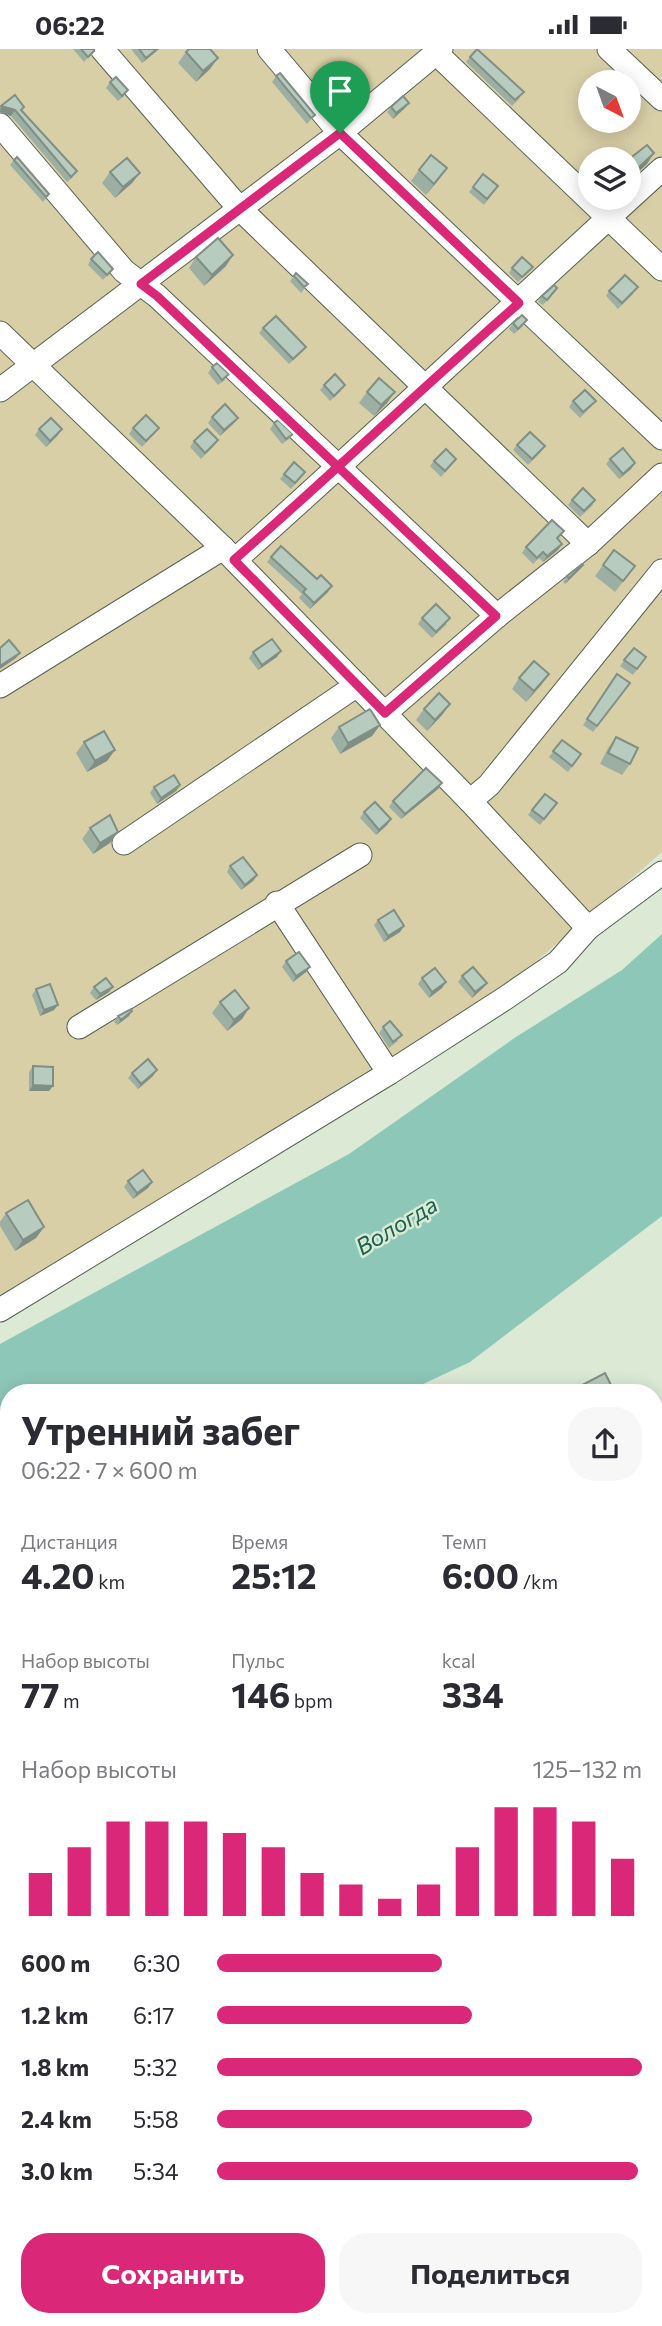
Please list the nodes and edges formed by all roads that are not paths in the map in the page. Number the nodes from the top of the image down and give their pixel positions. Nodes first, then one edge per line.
1 (102, 49) edge
2 (269, 49) edge
3 (609, 49) edge
4 (438, 51) edge
5 (662, 99) edge
6 (0, 125) edge
7 (340, 133) junction
8 (662, 169) edge
9 (239, 208) junction
10 (608, 218) junction
11 (662, 269) edge
12 (141, 284) junction
13 (519, 303) junction
14 (0, 334) edge
15 (33, 366) junction
16 (425, 384) junction
17 (0, 390) edge
18 (662, 438) edge
19 (338, 469) junction
20 (662, 475) edge
21 (588, 544) junction
22 (229, 554) junction
23 (662, 571) edge
24 (496, 616) junction
25 (357, 685) junction
26 (0, 686) edge
27 (385, 713) junction
28 (470, 801) junction
29 (124, 843) dead end
30 (359, 855) dead end
31 (662, 873) edge
32 (277, 903) junction
33 (588, 928) junction
34 (79, 1027) dead end
35 (389, 1073) junction
36 (0, 1310) edge

1 - 9 street
2 - 7 street
3 - 5 street
4 - 7 street
4 - 10 street
6 - 12 street
7 - 9 street
7 - 13 street
8 - 10 street
9 - 12 street
9 - 16 street
10 - 11 street
10 - 13 street
12 - 15 street
12 - 19 street
13 - 16 street
13 - 18 street
14 - 15 street
15 - 17 street
15 - 22 street
16 - 19 street
16 - 21 street
19 - 22 street
19 - 24 street
20 - 21 street
21 - 24 street
22 - 25 street
22 - 26 street
23 - 28 street
24 - 27 street
25 - 27 street
25 - 29 street
27 - 28 street
28 - 33 street
30 - 32 street
31 - 33 street
32 - 34 street
32 - 35 street
33 - 35 street
35 - 36 street

